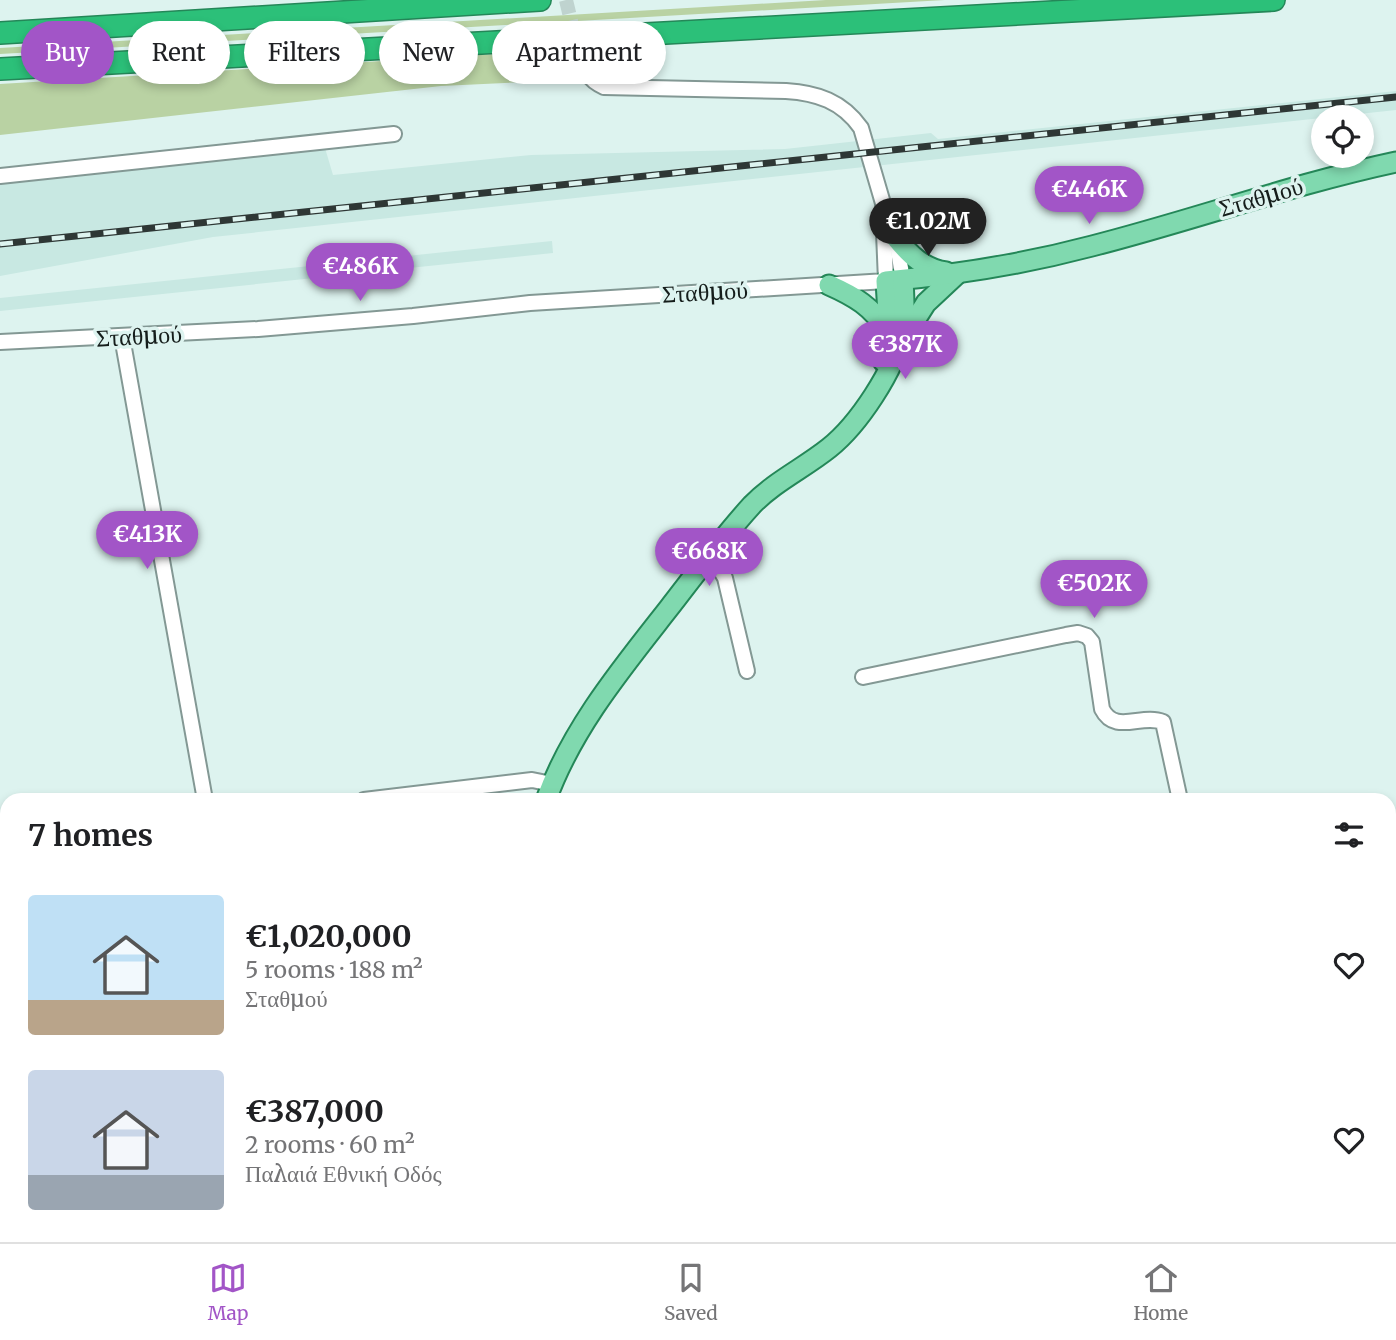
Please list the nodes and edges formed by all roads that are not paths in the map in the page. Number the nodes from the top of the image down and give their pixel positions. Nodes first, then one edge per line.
1 (540, 0) edge
2 (1274, 0) edge
3 (0, 33) edge
4 (0, 69) edge
5 (599, 84) edge
6 (394, 134) dead end
7 (1396, 162) edge
8 (0, 176) edge
9 (883, 208) junction
10 (896, 238) junction
11 (957, 274) junction
12 (895, 281) junction
13 (829, 285) junction
14 (887, 331) junction
15 (122, 337) junction
16 (0, 342) edge
17 (897, 350) junction
18 (874, 392) junction
19 (710, 552) junction
20 (747, 671) dead end
21 (863, 677) dead end
22 (549, 792) edge
23 (204, 793) edge
24 (423, 793) edge
25 (1179, 793) edge

1 - 3 highway
2 - 4 highway
5 - 9 street
6 - 8 street
7 - 11 main road, Σταθμού
9 - 10 street
9 - 12 street
10 - 11 main road
10 - 12 street
11 - 12 main road, Σταθμού
11 - 17 main road
12 - 13 street, Σταθμού
12 - 14 main road
12 - 17 main road
13 - 14 main road
13 - 15 street, Σταθμού
14 - 18 main road
15 - 16 street, Σταθμού
15 - 23 street
17 - 18 main road
18 - 19 main road
19 - 20 street
19 - 22 main road
21 - 25 street
22 - 24 street

